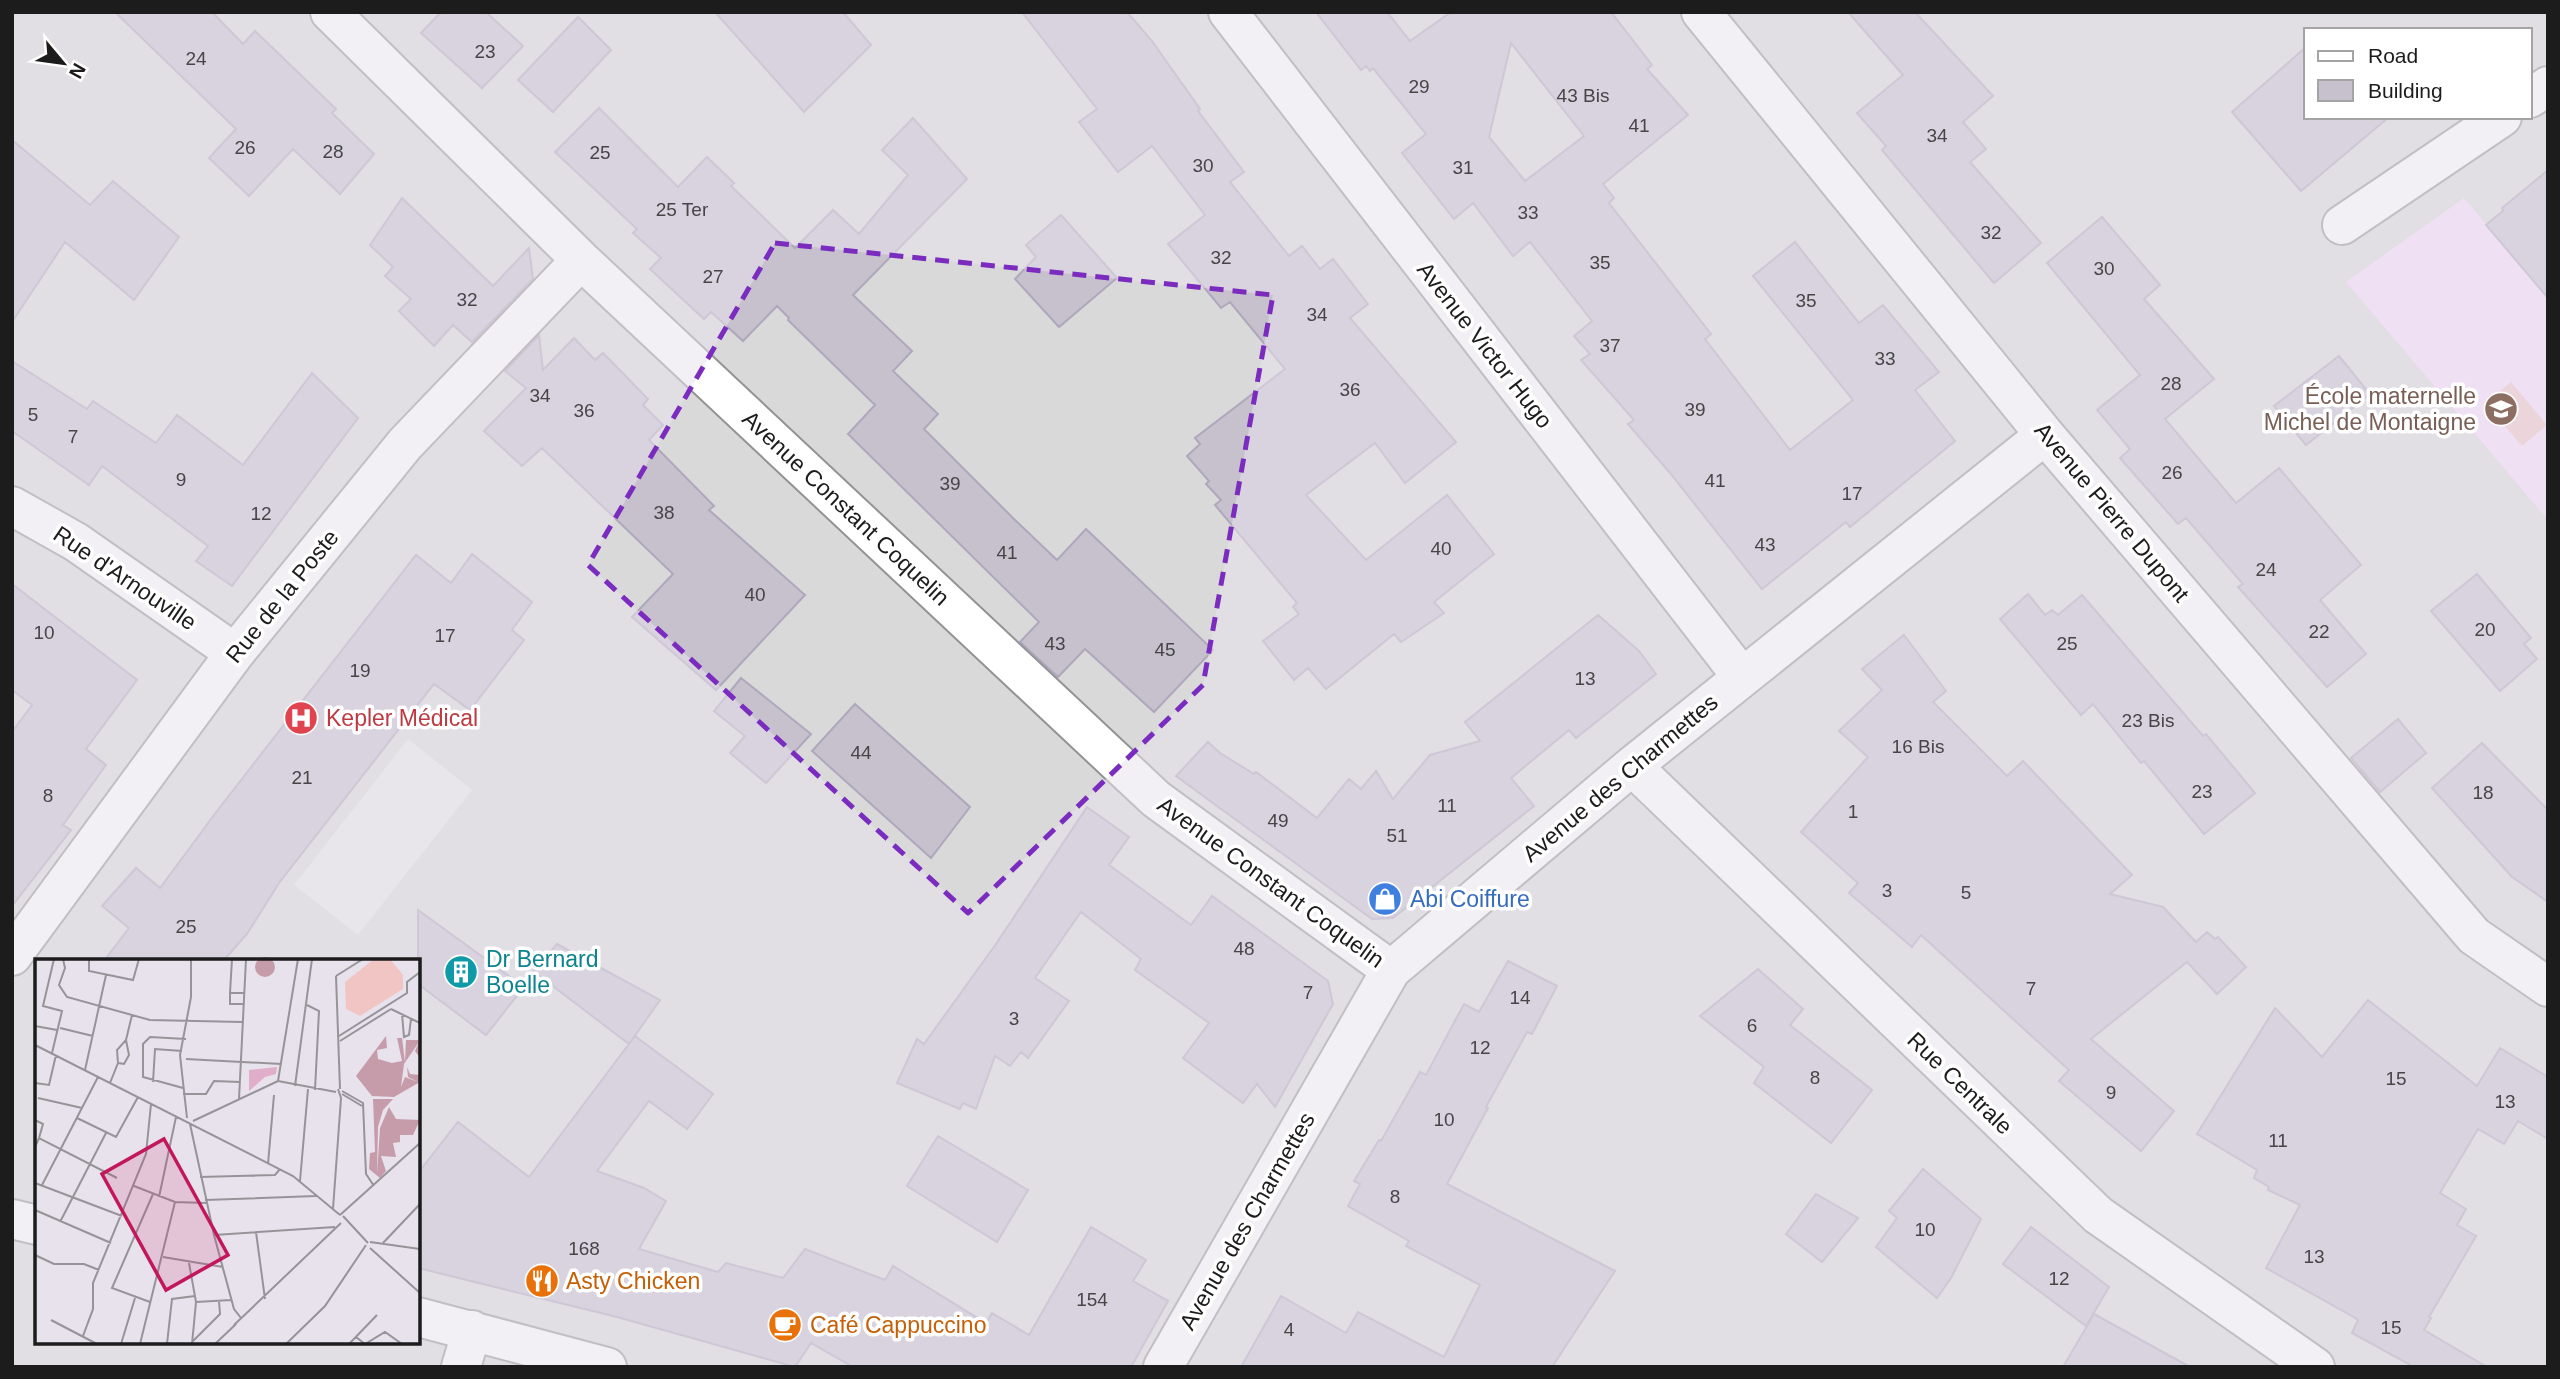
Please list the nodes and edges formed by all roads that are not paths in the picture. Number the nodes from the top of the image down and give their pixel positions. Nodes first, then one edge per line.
1 (330, 12) edge
2 (1228, 12) edge
3 (1701, 12) edge
4 (2548, 86) edge
5 (2532, 97) edge
6 (2499, 119) edge
7 (2342, 225) dead end
8 (581, 260) junction
9 (2045, 435) junction
10 (12, 506) edge
11 (235, 653) junction
12 (1742, 677) junction
13 (1632, 766) junction
14 (12, 956) edge
15 (1391, 970) junction
16 (2548, 987) edge
17 (12, 1219) edge
18 (35, 1225) edge
19 (420, 1317) edge
20 (472, 1330) junction
21 (461, 1367) edge
22 (607, 1367) edge
23 (1163, 1367) edge
24 (2315, 1367) edge

1 - 8 street, Avenue Constant Coquelin
2 - 12 street, Avenue Victor Hugo
3 - 9 street, Avenue Pierre Dupont
4 - 5 street
6 - 7 street
8 - 11 street, Rue de la Poste
8 - 15 street, Avenue Constant Coquelin
9 - 12 street, Avenue des Charmettes
9 - 16 street, Avenue Pierre Dupont
10 - 11 street, Rue d'Arnouville
11 - 14 street, Rue de la Poste
12 - 13 street, Avenue des Charmettes
13 - 15 street, Avenue des Charmettes
13 - 24 street, Rue Centrale
15 - 23 street, Avenue des Charmettes
17 - 18 street
19 - 20 street
20 - 21 street
20 - 22 street

